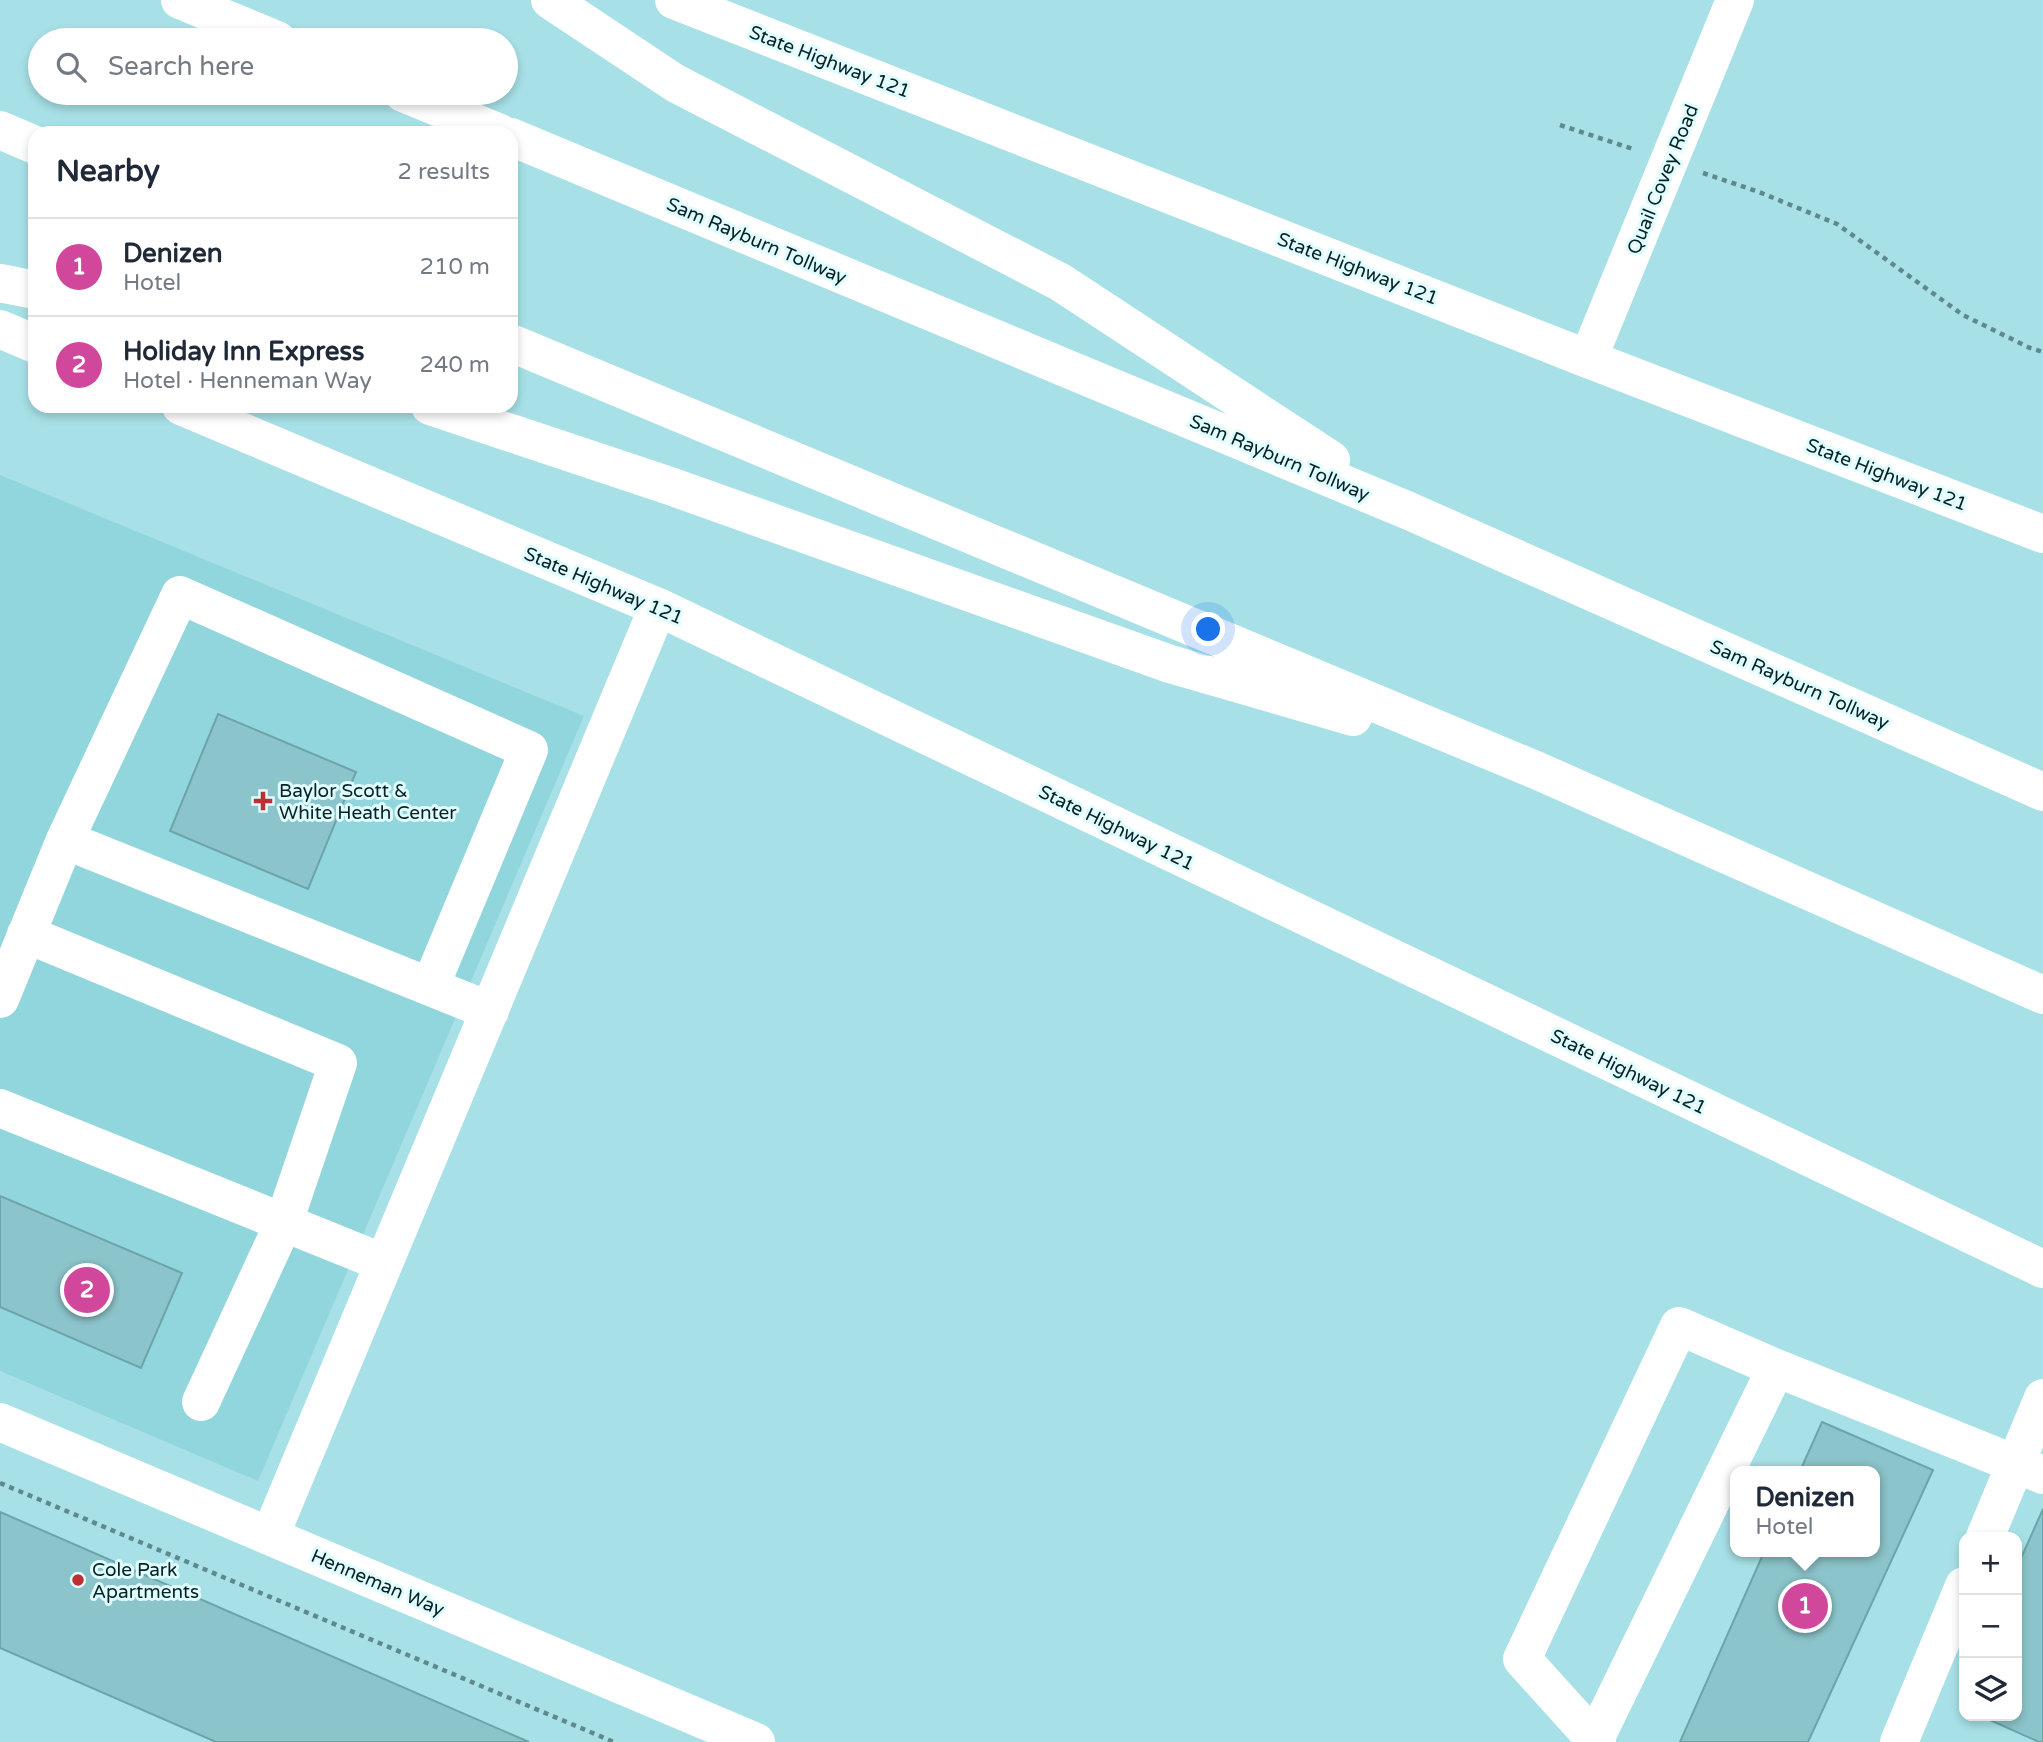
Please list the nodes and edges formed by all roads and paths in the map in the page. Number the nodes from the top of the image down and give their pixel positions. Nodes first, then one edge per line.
1 (180, 0) edge
2 (550, 0) edge
3 (674, 0) edge
4 (1735, 0) edge
5 (248, 28) edge
6 (432, 105) edge
7 (1560, 125) dead end
8 (483, 126) edge
9 (0, 130) edge
10 (518, 141) edge
11 (28, 142) edge
12 (1641, 152) dead end
13 (1691, 169) dead end
14 (0, 283) edge
15 (28, 289) edge
16 (0, 330) edge
17 (28, 341) edge
18 (518, 346) edge
19 (2043, 352) edge
20 (1588, 359) junction
21 (198, 413) edge
22 (451, 413) edge
23 (1409, 511) junction
24 (2043, 534) edge
25 (658, 607) junction
26 (1538, 771) junction
27 (2043, 792) edge
28 (65, 840) junction
29 (26, 934) junction
30 (430, 987) junction
31 (2043, 995) edge
32 (0, 999) edge
33 (490, 1011) junction
34 (0, 1108) edge
35 (284, 1222) junction
36 (384, 1264) junction
37 (2043, 1269) edge
38 (1776, 1368) junction
39 (2043, 1398) edge
40 (201, 1402) dead end
41 (0, 1422) edge
42 (2029, 1469) edge
43 (0, 1483) edge
44 (1988, 1532) edge
45 (270, 1536) junction
46 (1960, 1595) edge
47 (1596, 1741) edge
48 (614, 1742) edge
49 (755, 1742) edge
50 (1899, 1742) edge

1 - 5 main road
2 - 23 main road
3 - 20 main road, State Highway 121
4 - 20 main road, Quail Covey Road
6 - 8 main road
7 - 12 path
9 - 11 main road
10 - 23 main road, Sam Rayburn Tollway
13 - 19 path
14 - 15 main road
16 - 17 main road
18 - 26 main road
20 - 24 main road, State Highway 121
21 - 25 main road, State Highway 121
22 - 26 main road
23 - 27 main road, Sam Rayburn Tollway
25 - 33 main road
25 - 37 main road, State Highway 121
26 - 31 main road
28 - 29 main road
28 - 30 main road
28 - 30 main road
29 - 32 main road
29 - 35 main road
30 - 33 main road
33 - 36 main road
34 - 35 main road
35 - 36 main road
35 - 40 main road
36 - 45 main road
38 - 42 main road
38 - 47 main road
38 - 47 main road
39 - 42 main road
41 - 45 main road, Henneman Way
42 - 44 main road
43 - 48 path
45 - 49 main road, Henneman Way
46 - 50 main road

